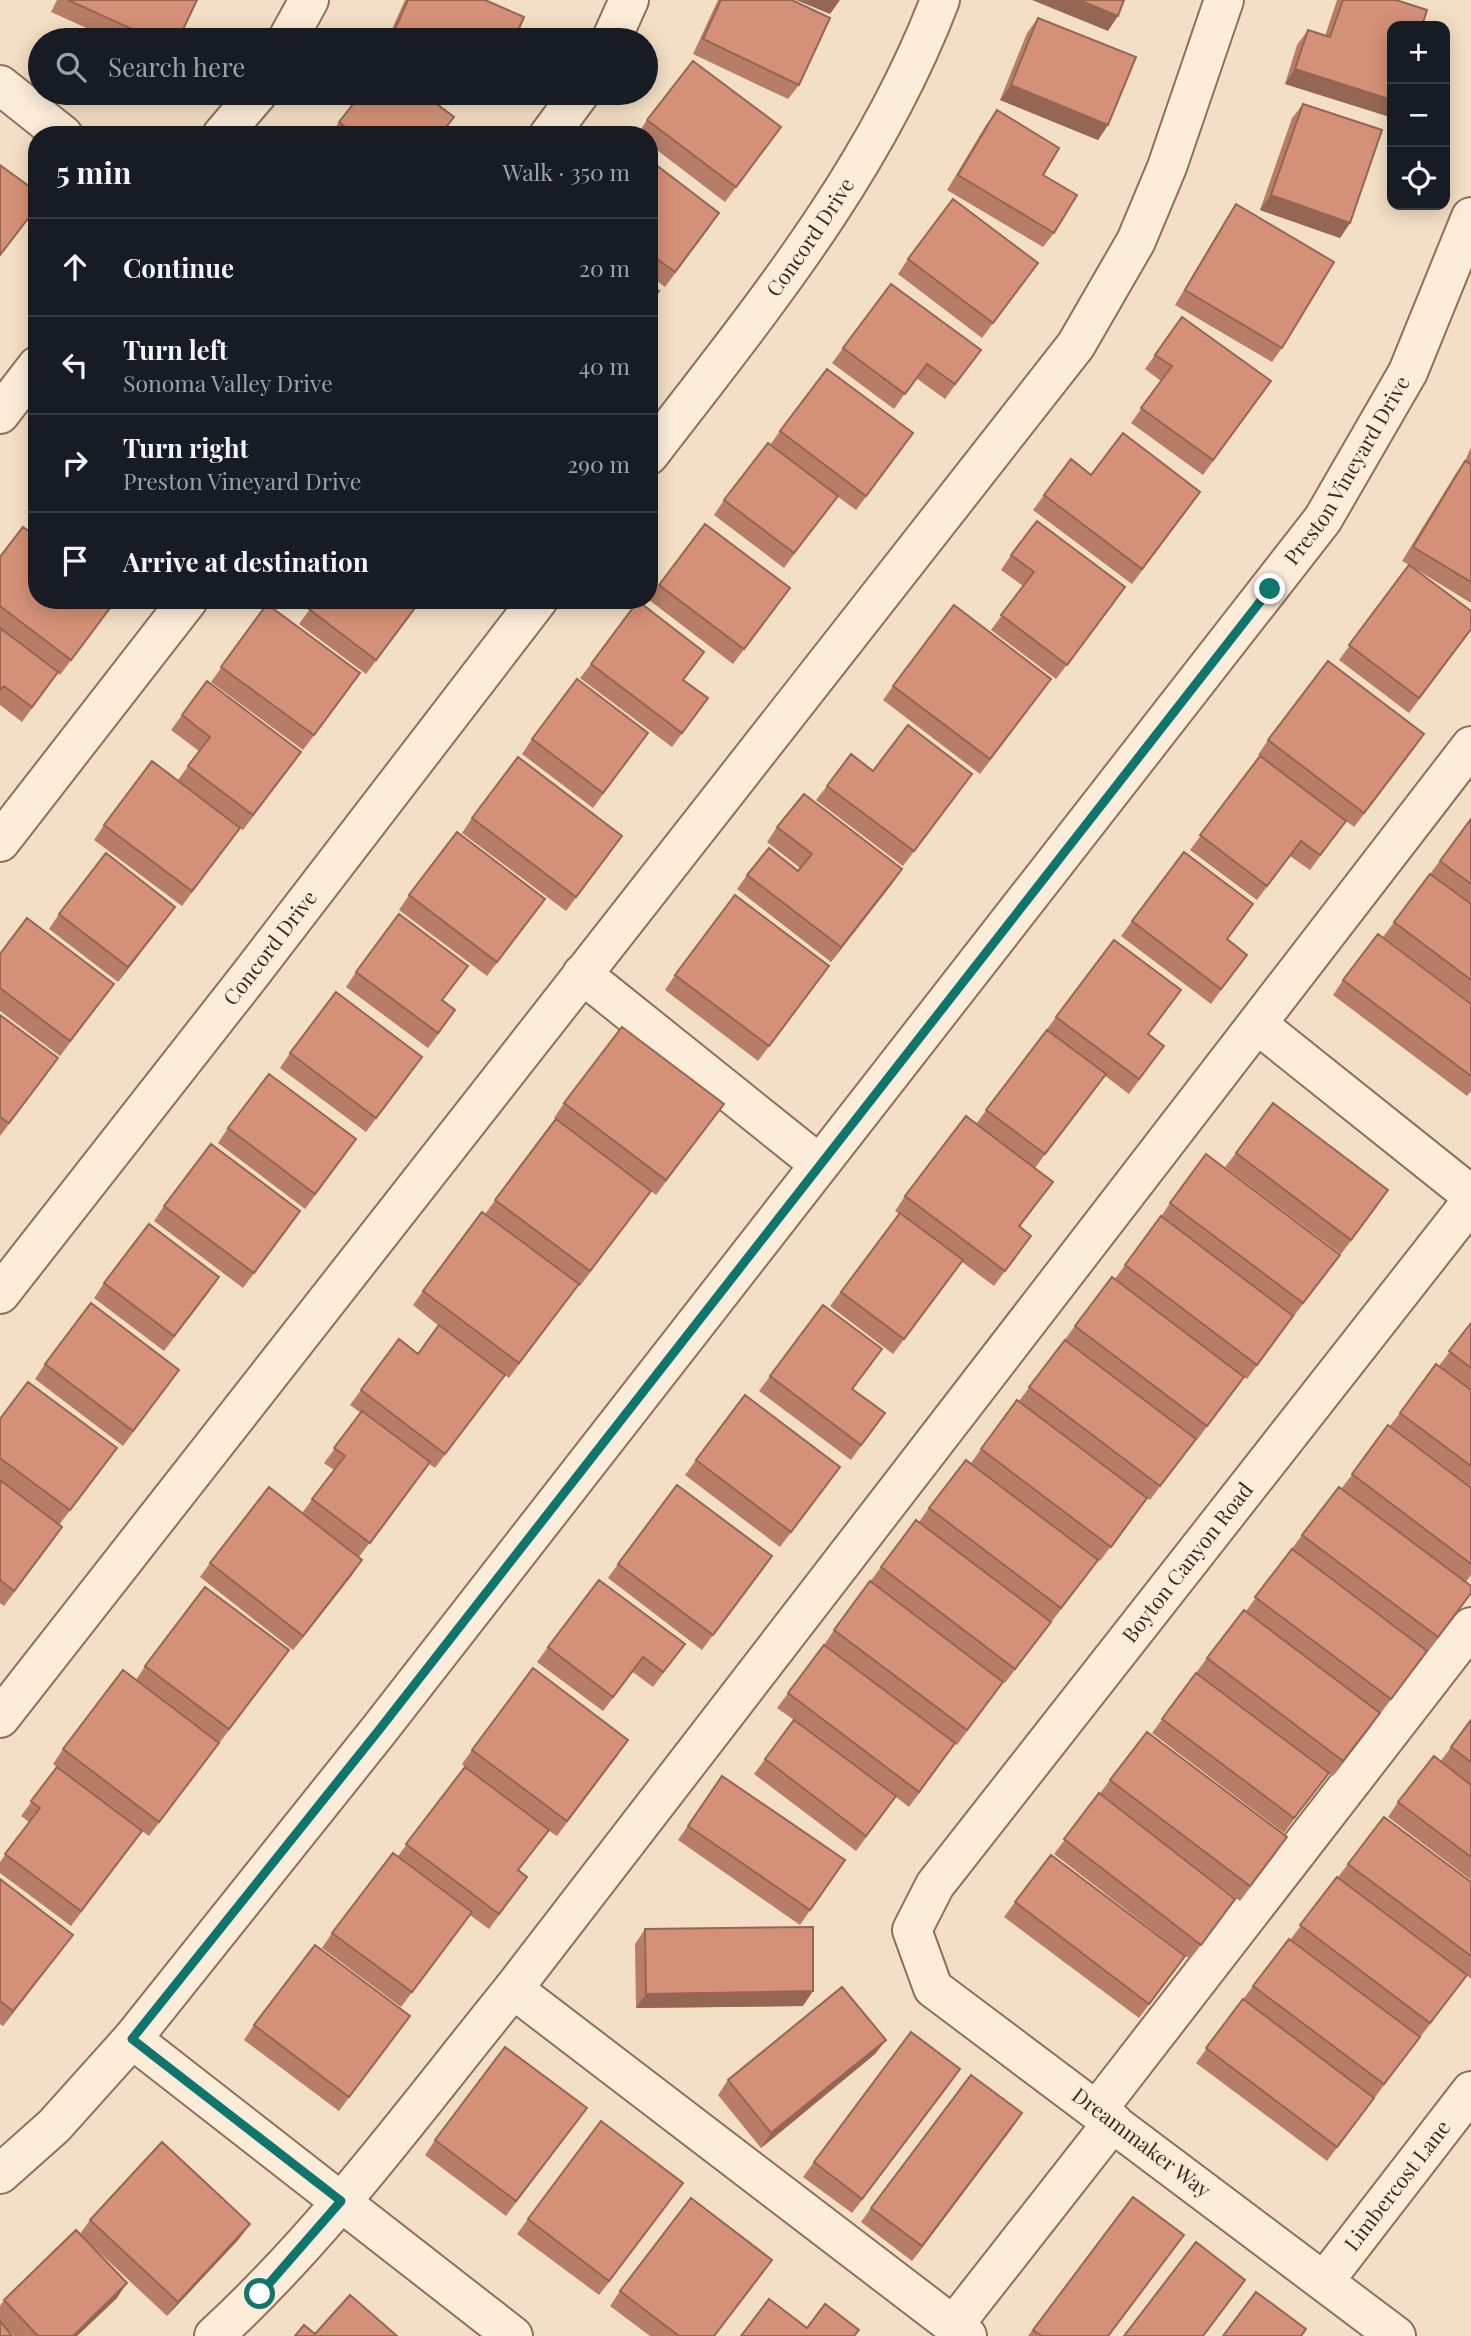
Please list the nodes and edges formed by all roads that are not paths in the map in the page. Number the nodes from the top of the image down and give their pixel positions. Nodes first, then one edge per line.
1 (309, 0) edge
2 (629, 0) edge
3 (940, 0) edge
4 (1224, 0) edge
5 (294, 28) edge
6 (616, 28) edge
7 (0, 85) edge
8 (248, 105) edge
9 (571, 105) edge
10 (52, 126) edge
11 (230, 126) edge
12 (556, 126) edge
13 (1471, 217) edge
14 (28, 378) edge
15 (0, 414) edge
16 (658, 442) edge
17 (181, 609) edge
18 (531, 609) edge
19 (1471, 746) edge
20 (0, 842) edge
21 (583, 974) junction
22 (1256, 1024) junction
23 (819, 1164) junction
24 (1468, 1211) edge
25 (0, 1294) edge
26 (1471, 1627) edge
27 (0, 1718) edge
28 (912, 1930) joint
29 (513, 1989) junction
30 (132, 2039) junction
31 (1471, 2091) edge
32 (1105, 2116) junction
33 (0, 2174) edge
34 (341, 2201) junction
35 (1325, 2280) junction
36 (960, 2331) edge
37 (214, 2336) edge
38 (513, 2336) edge
39 (1396, 2336) edge

1 - 5 street
2 - 6 street
3 - 16 street, Concord Drive
4 - 21 street
7 - 10 street
8 - 11 street
9 - 12 street
13 - 23 street, Preston Vineyard Drive
14 - 15 street
17 - 20 street
18 - 25 street, Concord Drive
19 - 22 street
21 - 23 street
21 - 27 street
22 - 24 street
22 - 29 street
23 - 30 street, Preston Vineyard Drive
24 - 28 street, Boyton Canyon Road
26 - 32 street
28 - 32 street, Dreammaker Way
29 - 34 street
29 - 36 street
30 - 33 street, Preston Vineyard Drive
30 - 34 street
31 - 35 street, Limbercost Lane
32 - 35 street, Dreammaker Way
32 - 36 street
34 - 37 street
34 - 38 street
35 - 39 street, Dreammaker Way

